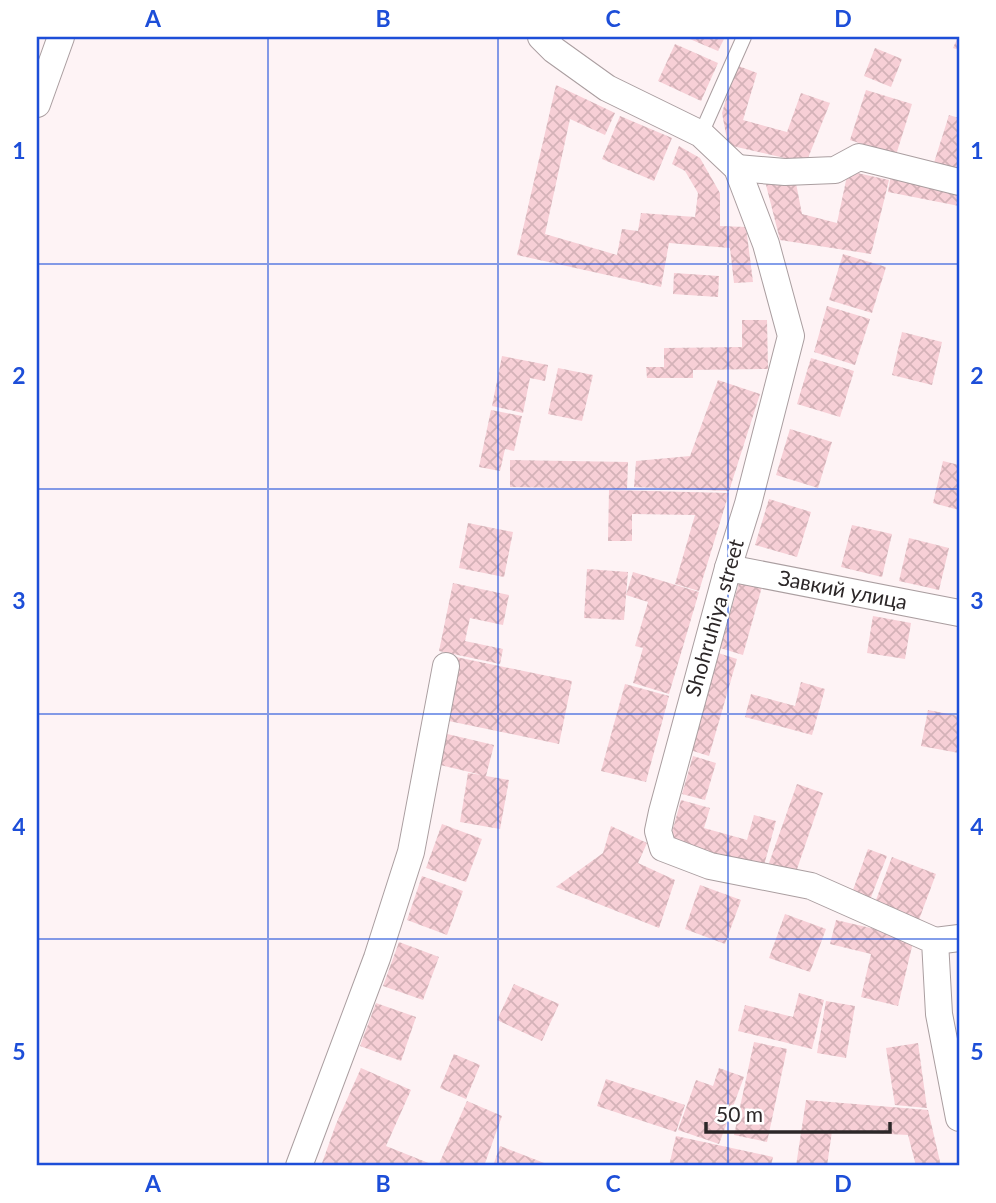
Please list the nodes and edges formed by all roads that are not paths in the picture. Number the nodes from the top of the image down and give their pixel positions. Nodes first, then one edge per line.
1 (61, 37) edge
2 (541, 37) edge
3 (744, 37) edge
4 (37, 104) edge
5 (701, 134) junction
6 (737, 168) junction
7 (959, 182) edge
8 (728, 568) junction
9 (959, 613) edge
10 (446, 666) dead end
11 (947, 940) edge
12 (959, 1118) edge
13 (299, 1166) edge

1 - 4 street
2 - 5 street, Shohruhiya street
3 - 5 lane
5 - 6 street, Shohruhiya street
6 - 7 street
6 - 8 street, Shohruhiya street
8 - 9 street, Завкий улица
8 - 11 street, Shohruhiya street
10 - 13 street
11 - 12 street, Shohruhiya street

